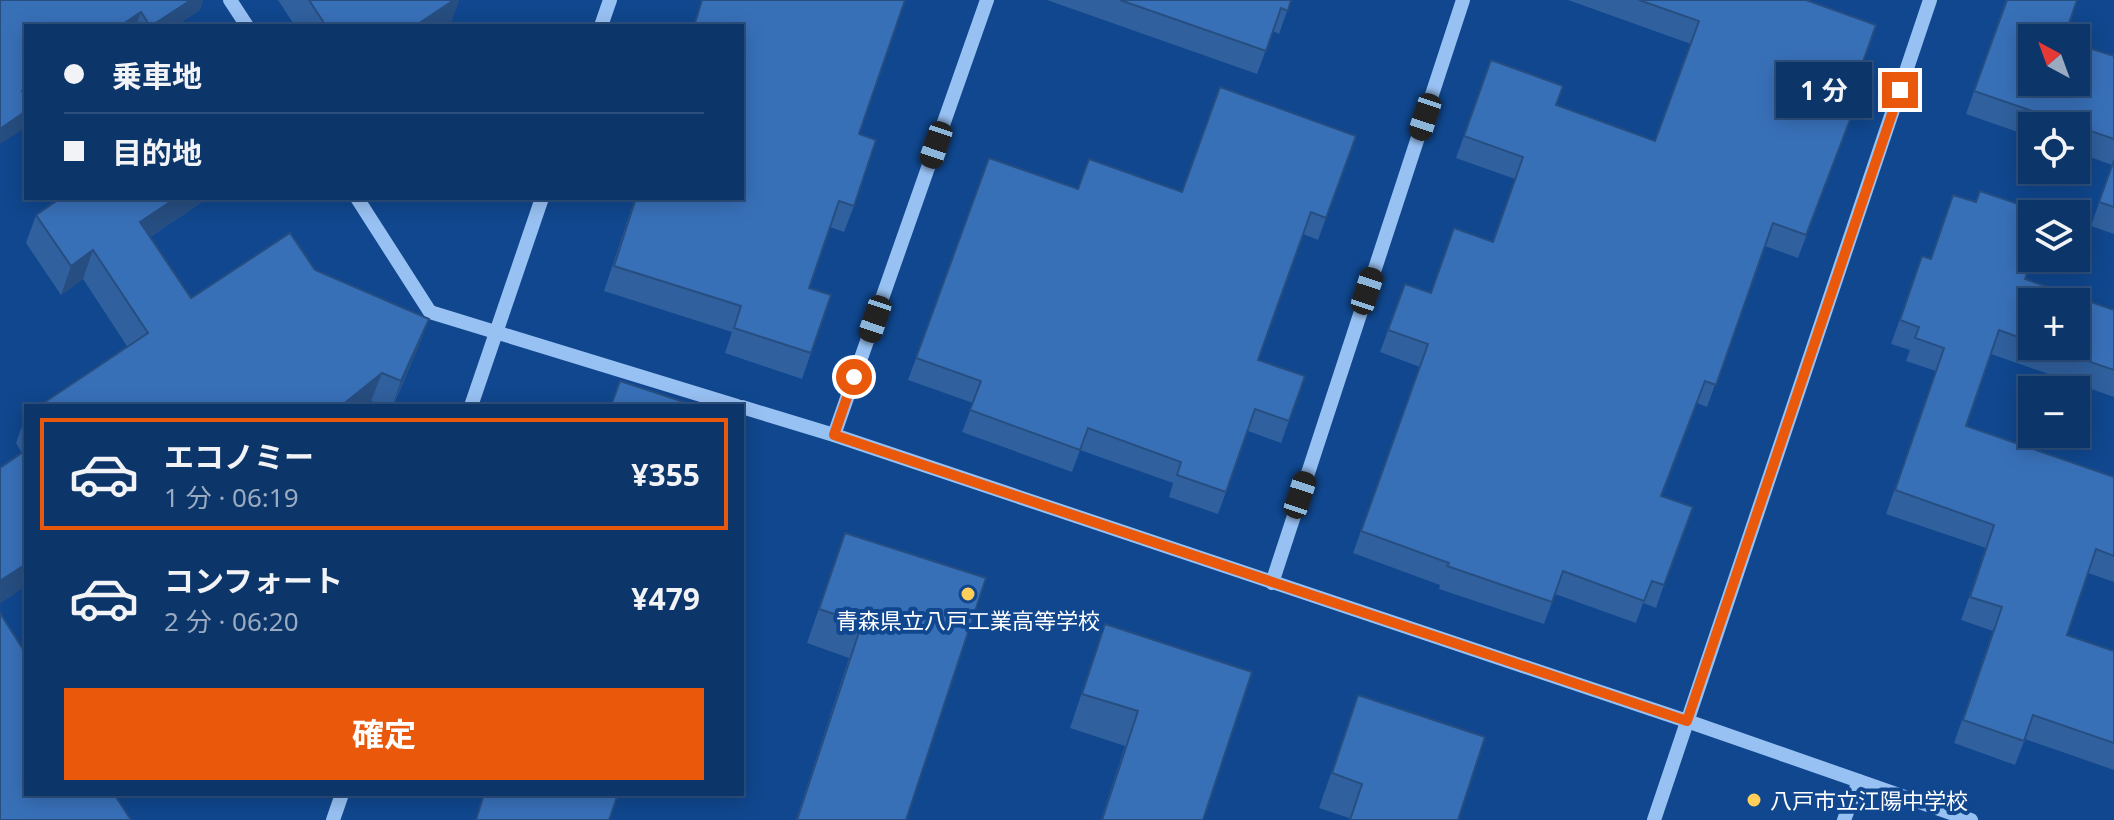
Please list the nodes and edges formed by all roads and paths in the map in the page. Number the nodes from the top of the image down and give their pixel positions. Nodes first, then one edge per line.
1 (230, 0) edge
2 (610, 0) edge
3 (987, 0) edge
4 (1463, 0) edge
5 (1930, 0) edge
6 (246, 24) edge
7 (602, 24) edge
8 (358, 200) edge
9 (541, 200) edge
10 (497, 331) junction
11 (472, 404) edge
12 (730, 404) edge
13 (744, 408) edge
14 (834, 435) junction
15 (1272, 583) junction
16 (1687, 721) junction
17 (1859, 781) junction
18 (341, 796) edge
19 (333, 820) edge
20 (1654, 820) edge
21 (1844, 820) edge
22 (1971, 820) edge

1 - 6 street
2 - 7 street
3 - 14 street
4 - 15 street
5 - 16 street
8 - 10 street
9 - 10 street
10 - 11 street
10 - 12 street
13 - 14 street
14 - 15 street
15 - 16 street
16 - 17 street
16 - 20 street
17 - 21 street
17 - 22 street
18 - 19 street

